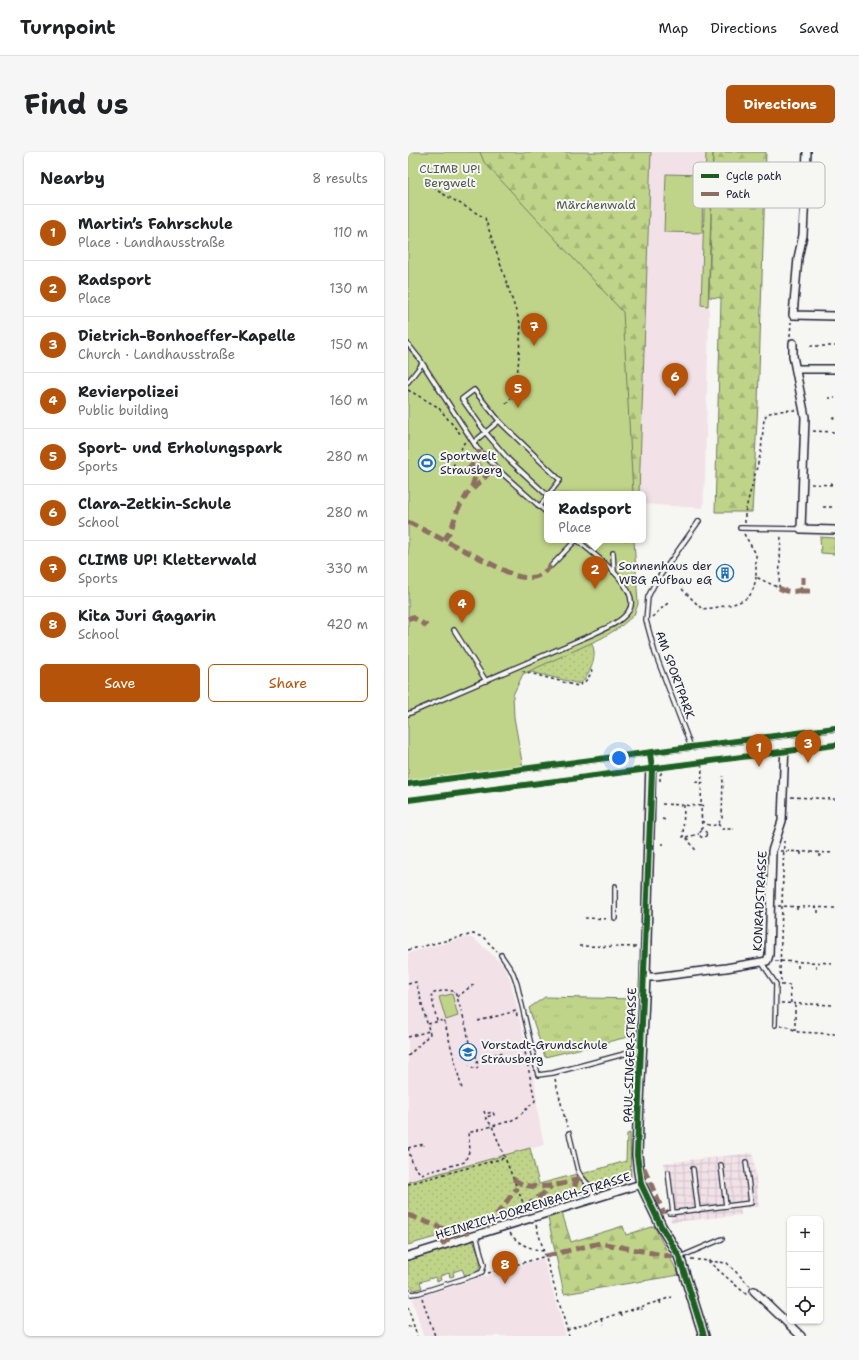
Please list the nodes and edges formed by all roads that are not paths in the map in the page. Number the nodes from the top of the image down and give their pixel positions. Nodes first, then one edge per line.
1 (807, 152) edge
2 (807, 162) edge
3 (804, 208) edge
4 (835, 316) edge
5 (408, 344) edge
6 (793, 344) road end
7 (422, 364) junction
8 (796, 368) junction
9 (835, 369) edge
10 (408, 382) edge
11 (499, 421) junction
12 (486, 433) junction
13 (474, 442) junction
14 (544, 491) edge
15 (551, 491) edge
16 (544, 500) edge
17 (539, 507) junction
18 (544, 511) edge
19 (699, 521) dead end
20 (740, 528) road end
21 (801, 529) junction
22 (835, 530) edge
23 (573, 543) edge
24 (580, 543) edge
25 (613, 553) dead end
26 (551, 566) dead end
27 (614, 572) junction
28 (454, 630) dead end
29 (486, 681) junction
30 (408, 714) edge
31 (835, 737) edge
32 (785, 743) junction
33 (693, 756) junction
34 (651, 761) junction
35 (408, 792) edge
36 (615, 886) dead end
37 (614, 919) road end
38 (501, 955) road end
39 (764, 962) junction
40 (644, 977) junction
41 (775, 1025) road end
42 (641, 1053) junction
43 (568, 1133) road end
44 (746, 1162) dead end
45 (721, 1165) dead end
46 (693, 1169) dead end
47 (668, 1172) dead end
48 (641, 1184) junction
49 (594, 1199) junction
50 (726, 1206) junction
51 (698, 1210) junction
52 (476, 1234) junction
53 (722, 1239) dead end
54 (408, 1256) edge
55 (679, 1258) junction
56 (754, 1290) road end
57 (408, 1291) edge
58 (704, 1336) edge
59 (801, 1336) edge

1 - 2 street
3 - 4 street
5 - 7 lane
6 - 8 street
7 - 10 lane
7 - 13 lane
8 - 9 street
8 - 21 street
11 - 12 lane
11 - 12 lane
11 - 15 lane
12 - 13 lane
12 - 14 lane
13 - 17 lane
16 - 17 lane
17 - 18 lane
19 - 33 lane, AM SPORTPARK
20 - 21 lane
21 - 22 street
23 - 26 lane
24 - 27 lane
25 - 27 lane
27 - 29 lane
28 - 29 lane
29 - 30 lane
31 - 32 street
32 - 33 street
32 - 39 street, KONRADSTRASSE
33 - 34 street
34 - 35 street
34 - 40 street, PAUL-SINGER-STRASSE
36 - 37 lane
38 - 42 lane
39 - 40 street, KONRADSTRASSE
39 - 41 lane
40 - 42 street, PAUL-SINGER-STRASSE
42 - 48 street, PAUL-SINGER-STRASSE
43 - 49 lane
44 - 50 lane
45 - 50 lane
46 - 51 lane
47 - 51 lane
48 - 49 street, HEINRICH-DORRENBACH-STRASSE
48 - 55 street, PAUL-SINGER-STRASSE
49 - 52 street, HEINRICH-DORRENBACH-STRASSE
50 - 51 lane
52 - 54 street, HEINRICH-DORRENBACH-STRASSE
52 - 57 lane
53 - 55 lane
55 - 58 street, PAUL-SINGER-STRASSE
56 - 59 street

